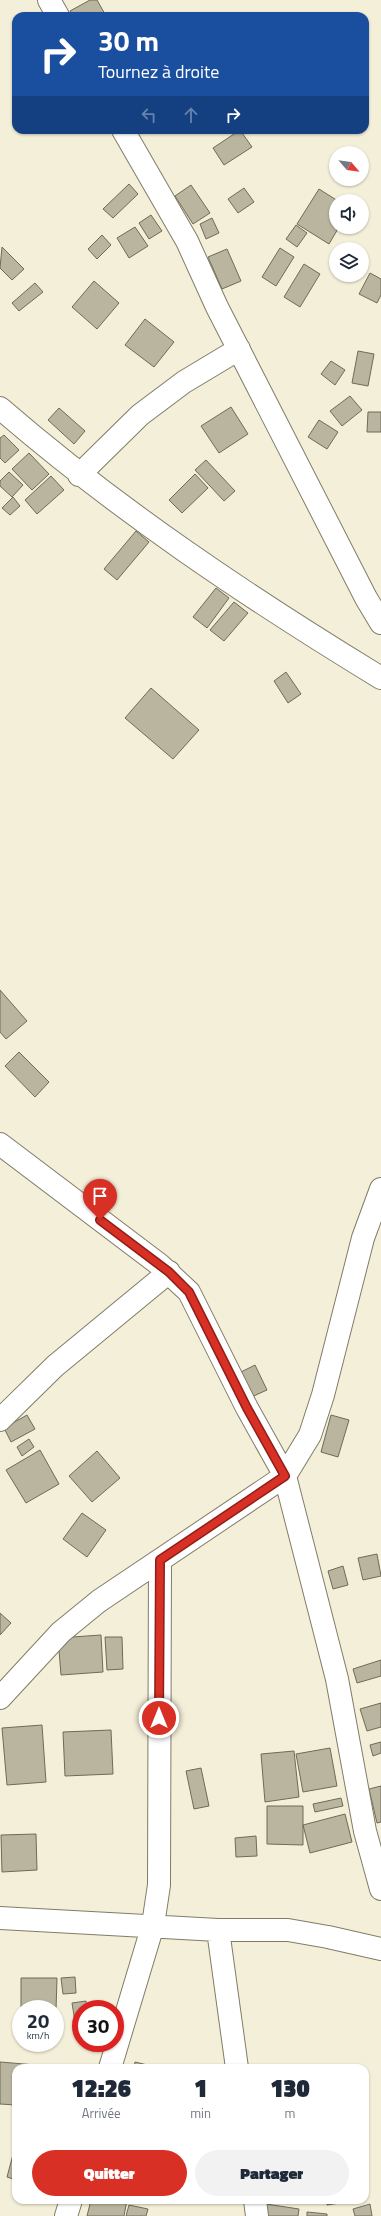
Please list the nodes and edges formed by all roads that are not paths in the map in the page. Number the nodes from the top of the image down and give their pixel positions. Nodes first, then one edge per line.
1 (49, 0) edge
2 (56, 12) edge
3 (125, 134) edge
4 (239, 349) junction
5 (0, 408) edge
6 (79, 475) junction
7 (381, 623) edge
8 (381, 678) edge
9 (0, 1144) edge
10 (381, 1189) edge
11 (169, 1272) junction
12 (0, 1420) edge
13 (285, 1476) junction
14 (160, 1560) junction
15 (0, 1698) edge
16 (381, 1889) edge
17 (0, 1918) edge
18 (153, 1925) junction
19 (218, 1930) junction
20 (381, 1950) edge
21 (111, 2064) edge
22 (236, 2064) edge
23 (70, 2204) edge
24 (256, 2204) edge
25 (66, 2216) edge
26 (257, 2216) edge

1 - 2 street
3 - 4 street
4 - 6 street
4 - 7 street
5 - 6 street
6 - 8 street
9 - 11 street
10 - 13 street
11 - 12 street
11 - 13 street
13 - 14 street
13 - 16 street
14 - 15 street
14 - 18 street
17 - 18 street
18 - 19 street
18 - 21 street
19 - 20 street
19 - 22 street
23 - 25 street
24 - 26 street

